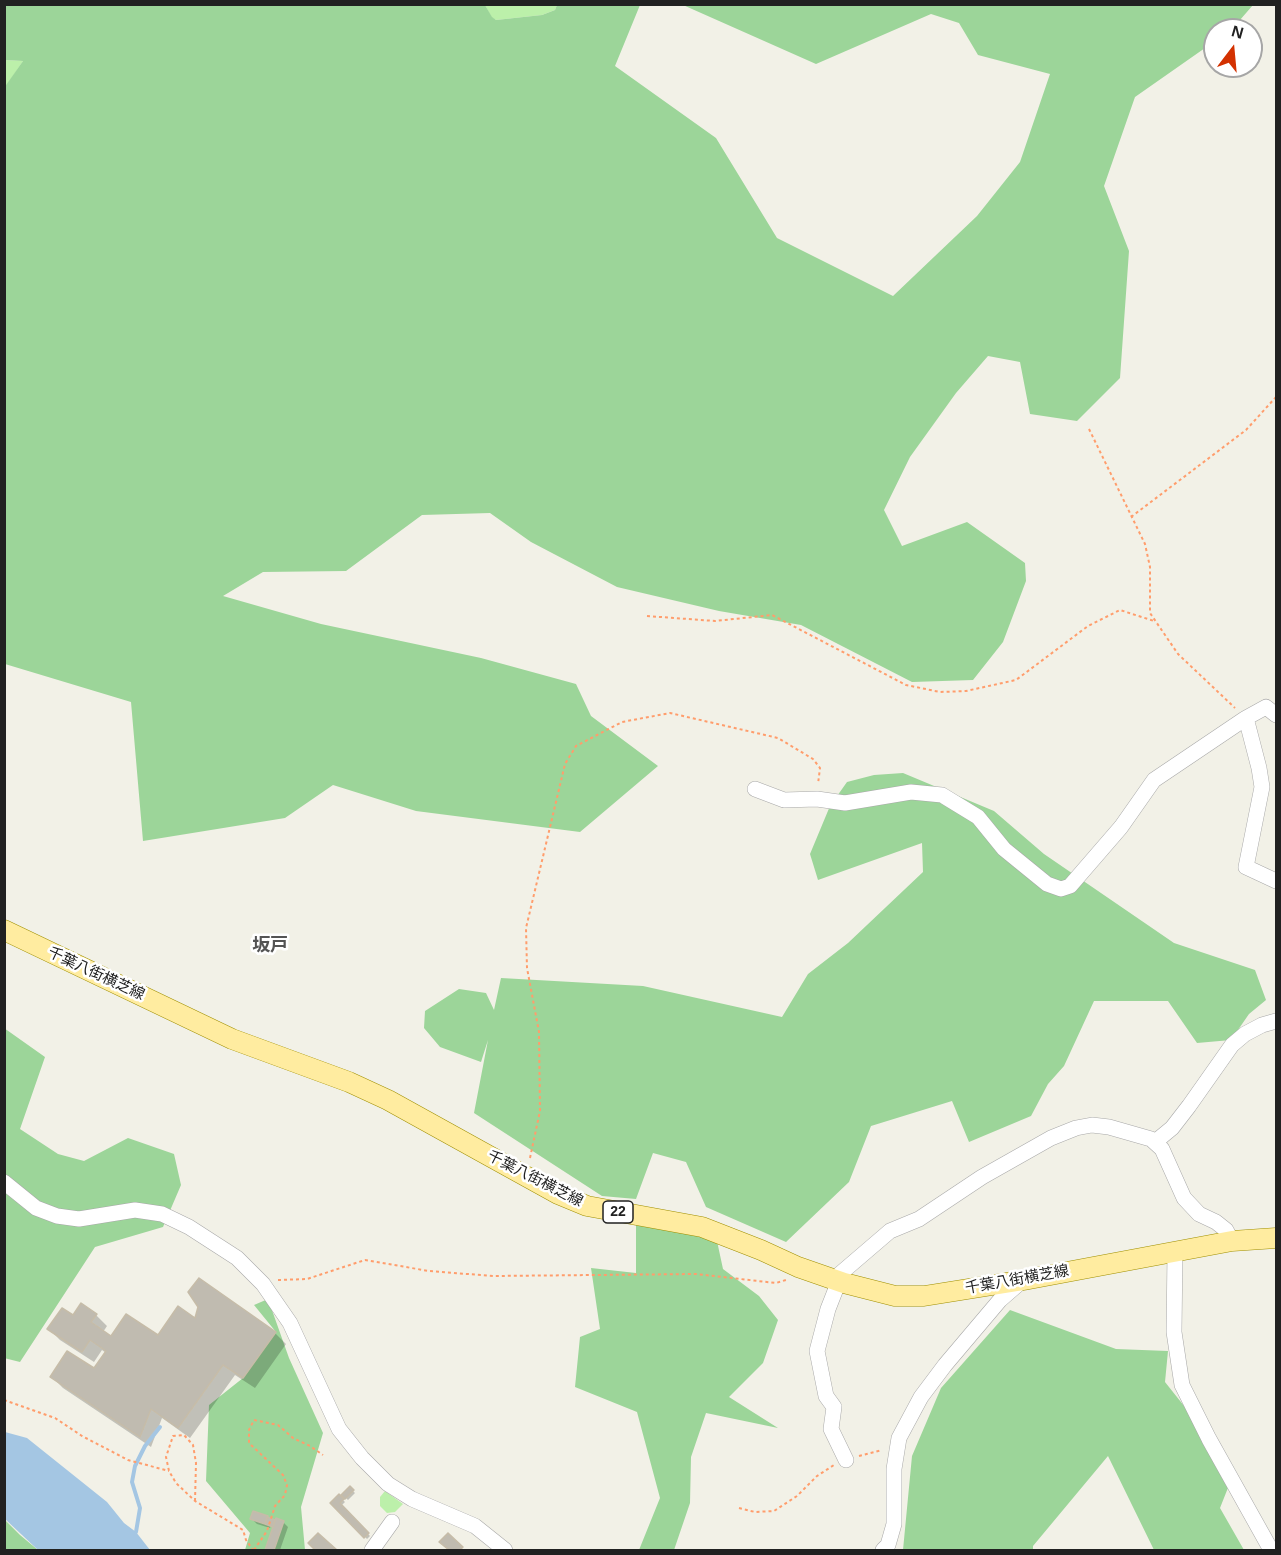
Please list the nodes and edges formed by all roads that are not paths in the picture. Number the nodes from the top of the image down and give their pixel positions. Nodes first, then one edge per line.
1 (1276, 715) edge
2 (1246, 718) junction
3 (754, 789) dead end
4 (1276, 881) edge
5 (4, 930) edge
6 (1276, 1022) edge
7 (1155, 1142) junction
8 (4, 1182) edge
9 (1276, 1238) edge
10 (1232, 1241) junction
11 (1175, 1252) junction
12 (836, 1280) junction
13 (1024, 1280) junction
14 (846, 1460) road end
15 (392, 1522) dead end
16 (372, 1551) edge
17 (505, 1551) edge
18 (883, 1551) edge
19 (1271, 1551) edge

1 - 2 street
2 - 3 street
2 - 4 street
5 - 12 main road, 千葉八街横芝線 / 22
6 - 7 street
7 - 10 street
7 - 12 street
8 - 17 street
9 - 10 main road, 千葉八街横芝線 / 22
10 - 11 main road, 千葉八街横芝線 / 22
11 - 13 main road, 千葉八街横芝線 / 22
11 - 19 street
12 - 13 main road, 千葉八街横芝線 / 22
12 - 14 street
13 - 18 street
15 - 16 street

